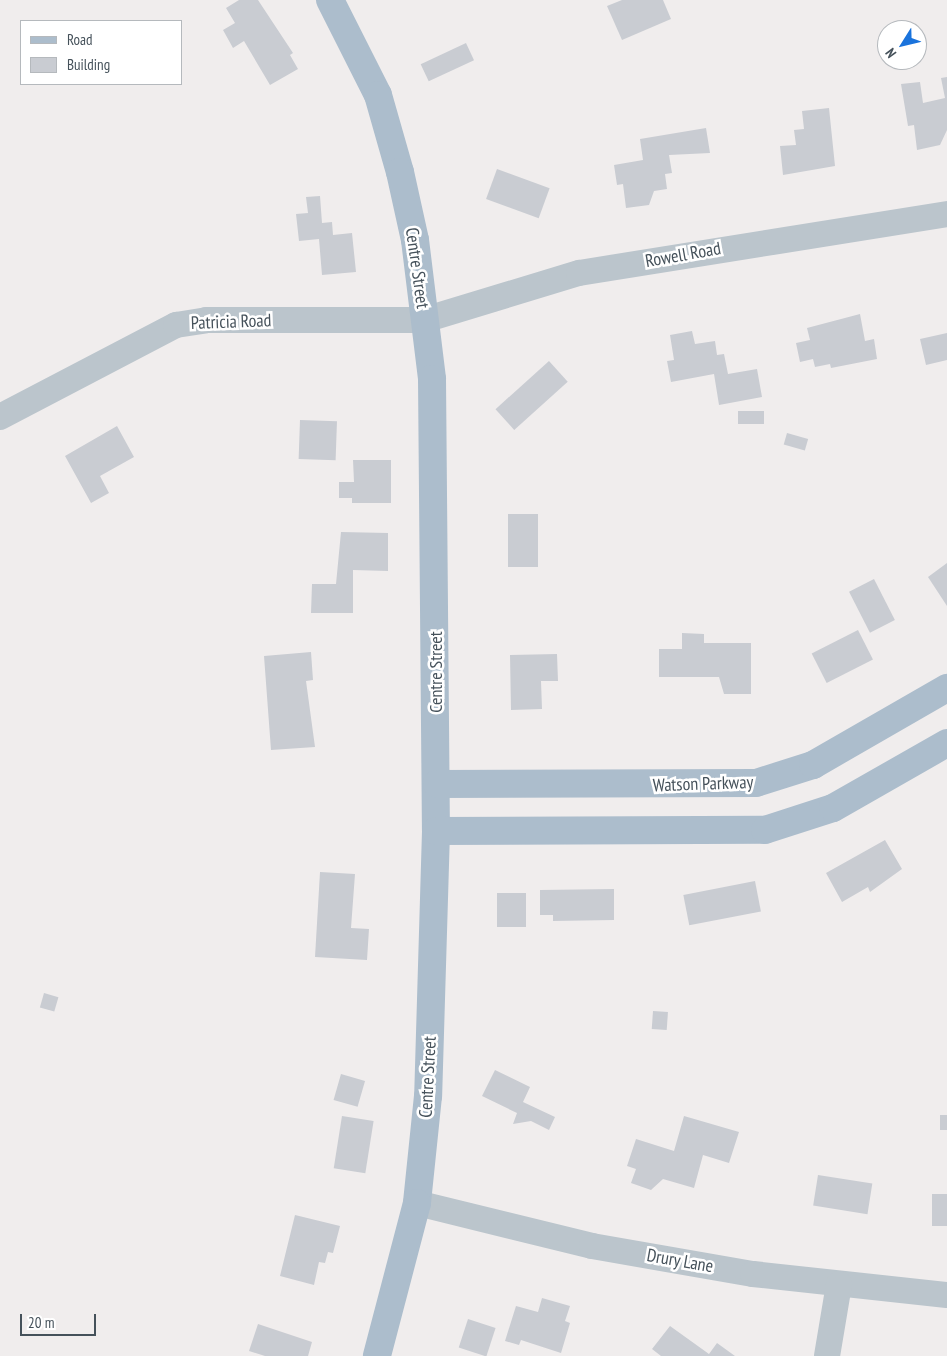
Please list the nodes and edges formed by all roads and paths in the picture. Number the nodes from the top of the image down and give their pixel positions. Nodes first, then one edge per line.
1 (330, 0) edge
2 (947, 214) edge
3 (424, 320) junction
4 (0, 417) edge
5 (947, 688) edge
6 (947, 743) edge
7 (437, 784) junction
8 (436, 831) junction
9 (417, 1203) junction
10 (838, 1284) junction
11 (947, 1295) edge
12 (377, 1356) edge
13 (827, 1356) edge

1 - 3 main road, Centre Street
2 - 3 street, Rowell Road
3 - 4 street, Patricia Road
3 - 7 main road, Centre Street
5 - 7 main road, Watson Parkway
6 - 8 main road
7 - 8 main road, Centre Street
8 - 9 main road, Centre Street
9 - 10 street, Drury Lane
9 - 12 main road, Centre Street
10 - 11 street, Drury Lane
10 - 13 street

